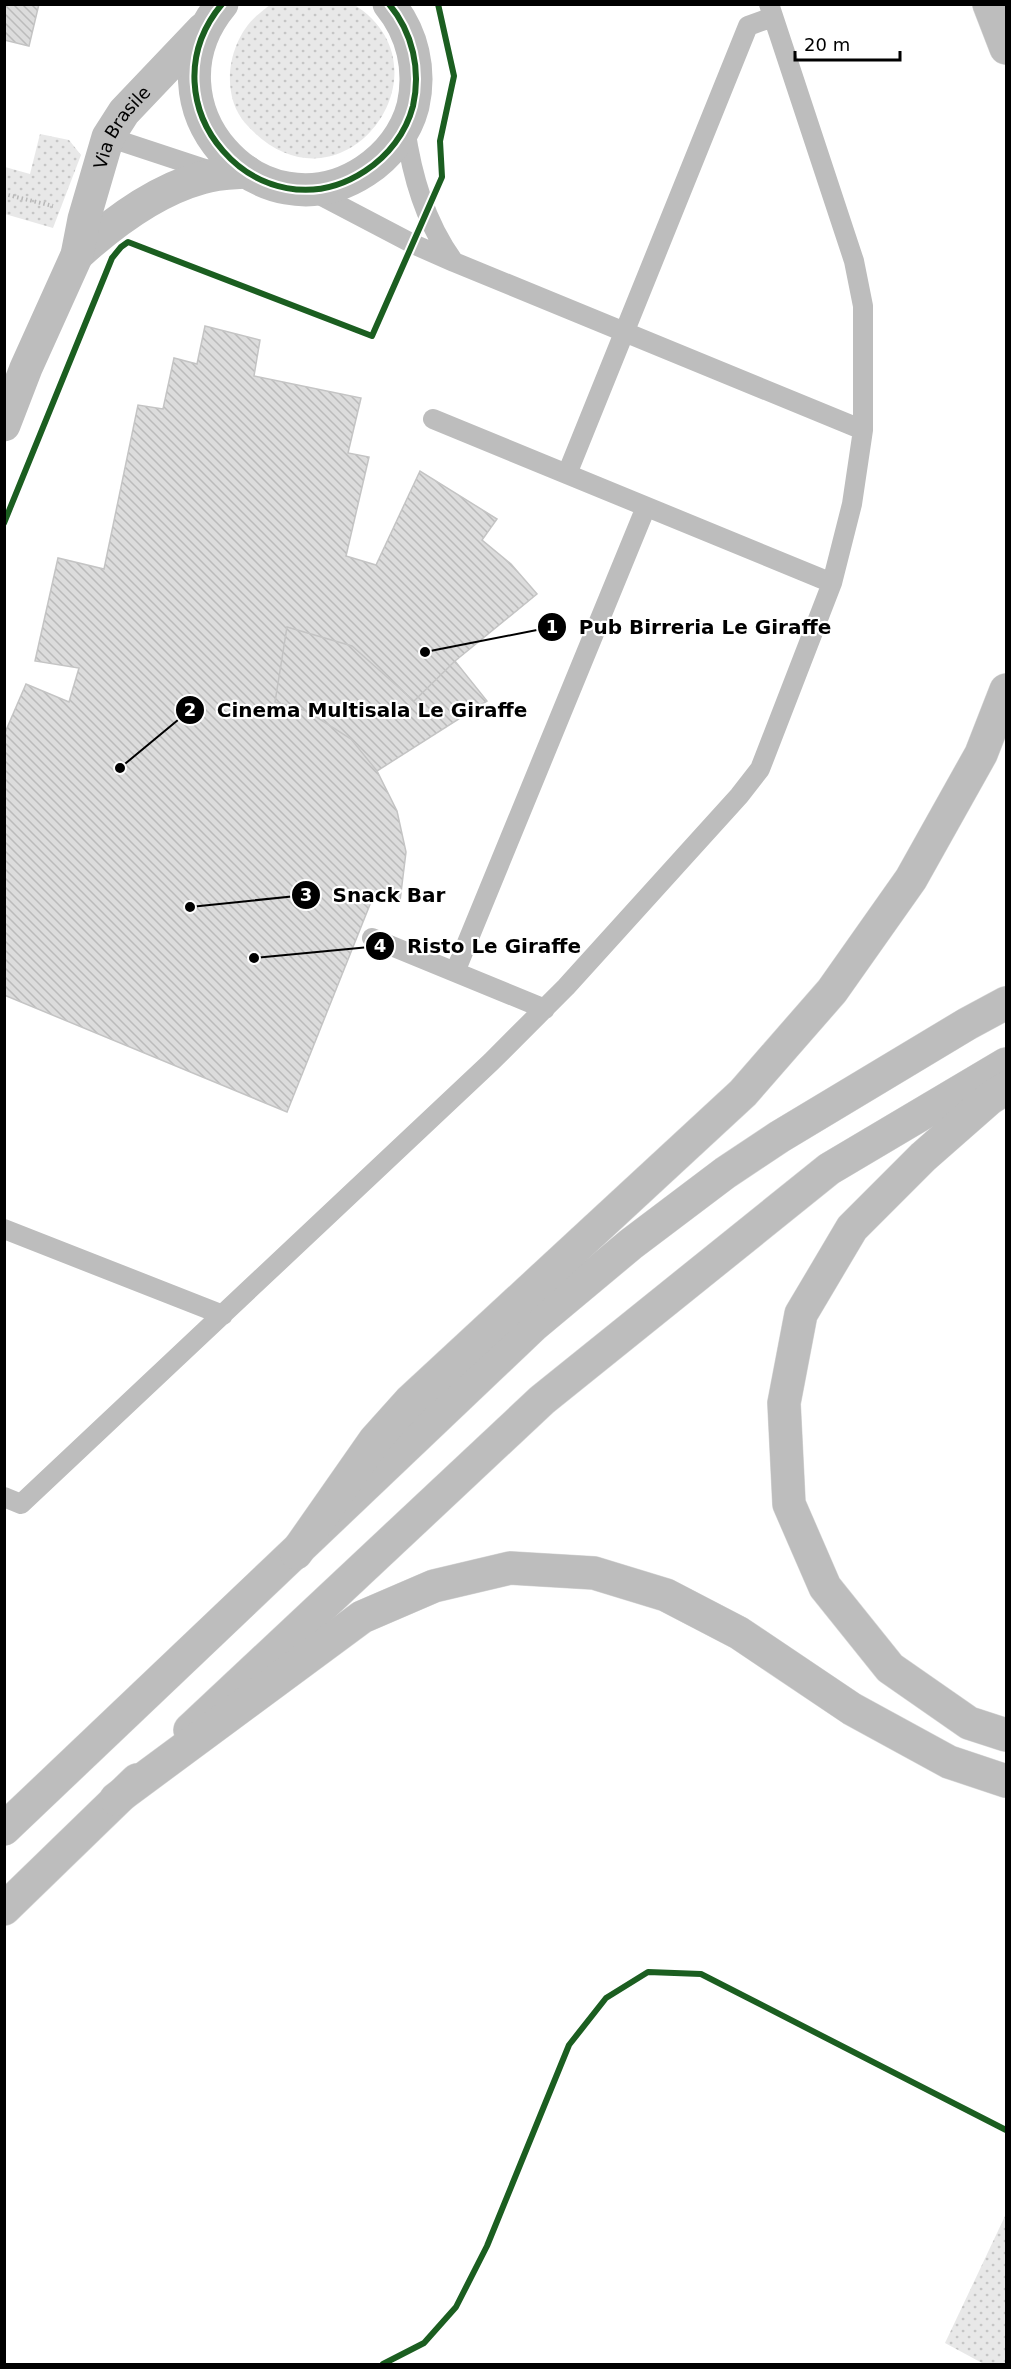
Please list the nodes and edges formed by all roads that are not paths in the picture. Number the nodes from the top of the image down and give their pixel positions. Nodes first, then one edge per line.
1 (989, 4) edge
2 (390, 5) edge
3 (771, 11) edge
4 (216, 13) edge
5 (1006, 48) edge
6 (405, 127) junction
7 (108, 137) junction
8 (234, 173) junction
9 (307, 189) junction
10 (77, 255) junction
11 (454, 262) junction
12 (624, 332) junction
13 (433, 419) dead end
14 (4, 425) edge
15 (863, 430) junction
16 (567, 474) junction
17 (646, 507) junction
18 (832, 583) junction
19 (1006, 690) edge
20 (372, 938) dead end
21 (455, 972) junction
22 (1006, 1003) edge
23 (545, 1009) junction
24 (1006, 1064) edge
25 (1006, 1088) edge
26 (4, 1229) edge
27 (223, 1315) junction
28 (4, 1497) edge
29 (296, 1553) junction
30 (1006, 1735) edge
31 (1006, 1781) edge
32 (116, 1799) junction
33 (4, 1829) edge
34 (4, 1910) edge

1 - 5 main road
2 - 6 main road
3 - 12 lane
3 - 15 lane
4 - 7 main road, Via Brasile
4 - 8 main road
6 - 9 main road
6 - 11 lane
7 - 8 lane
7 - 10 main road, Via Brasile
8 - 9 main road
8 - 10 main road, Via Brasile
9 - 11 lane
10 - 14 main road, Via Brasile
11 - 12 lane
12 - 15 lane
12 - 16 lane
13 - 16 lane
15 - 18 lane
16 - 17 lane
17 - 18 lane
17 - 21 lane
18 - 23 lane
19 - 29 main road
20 - 21 lane
21 - 23 lane
22 - 29 main road
23 - 27 lane
24 - 32 main road
25 - 30 main road
26 - 27 lane
27 - 28 lane
29 - 33 main road
31 - 32 main road
32 - 34 main road

